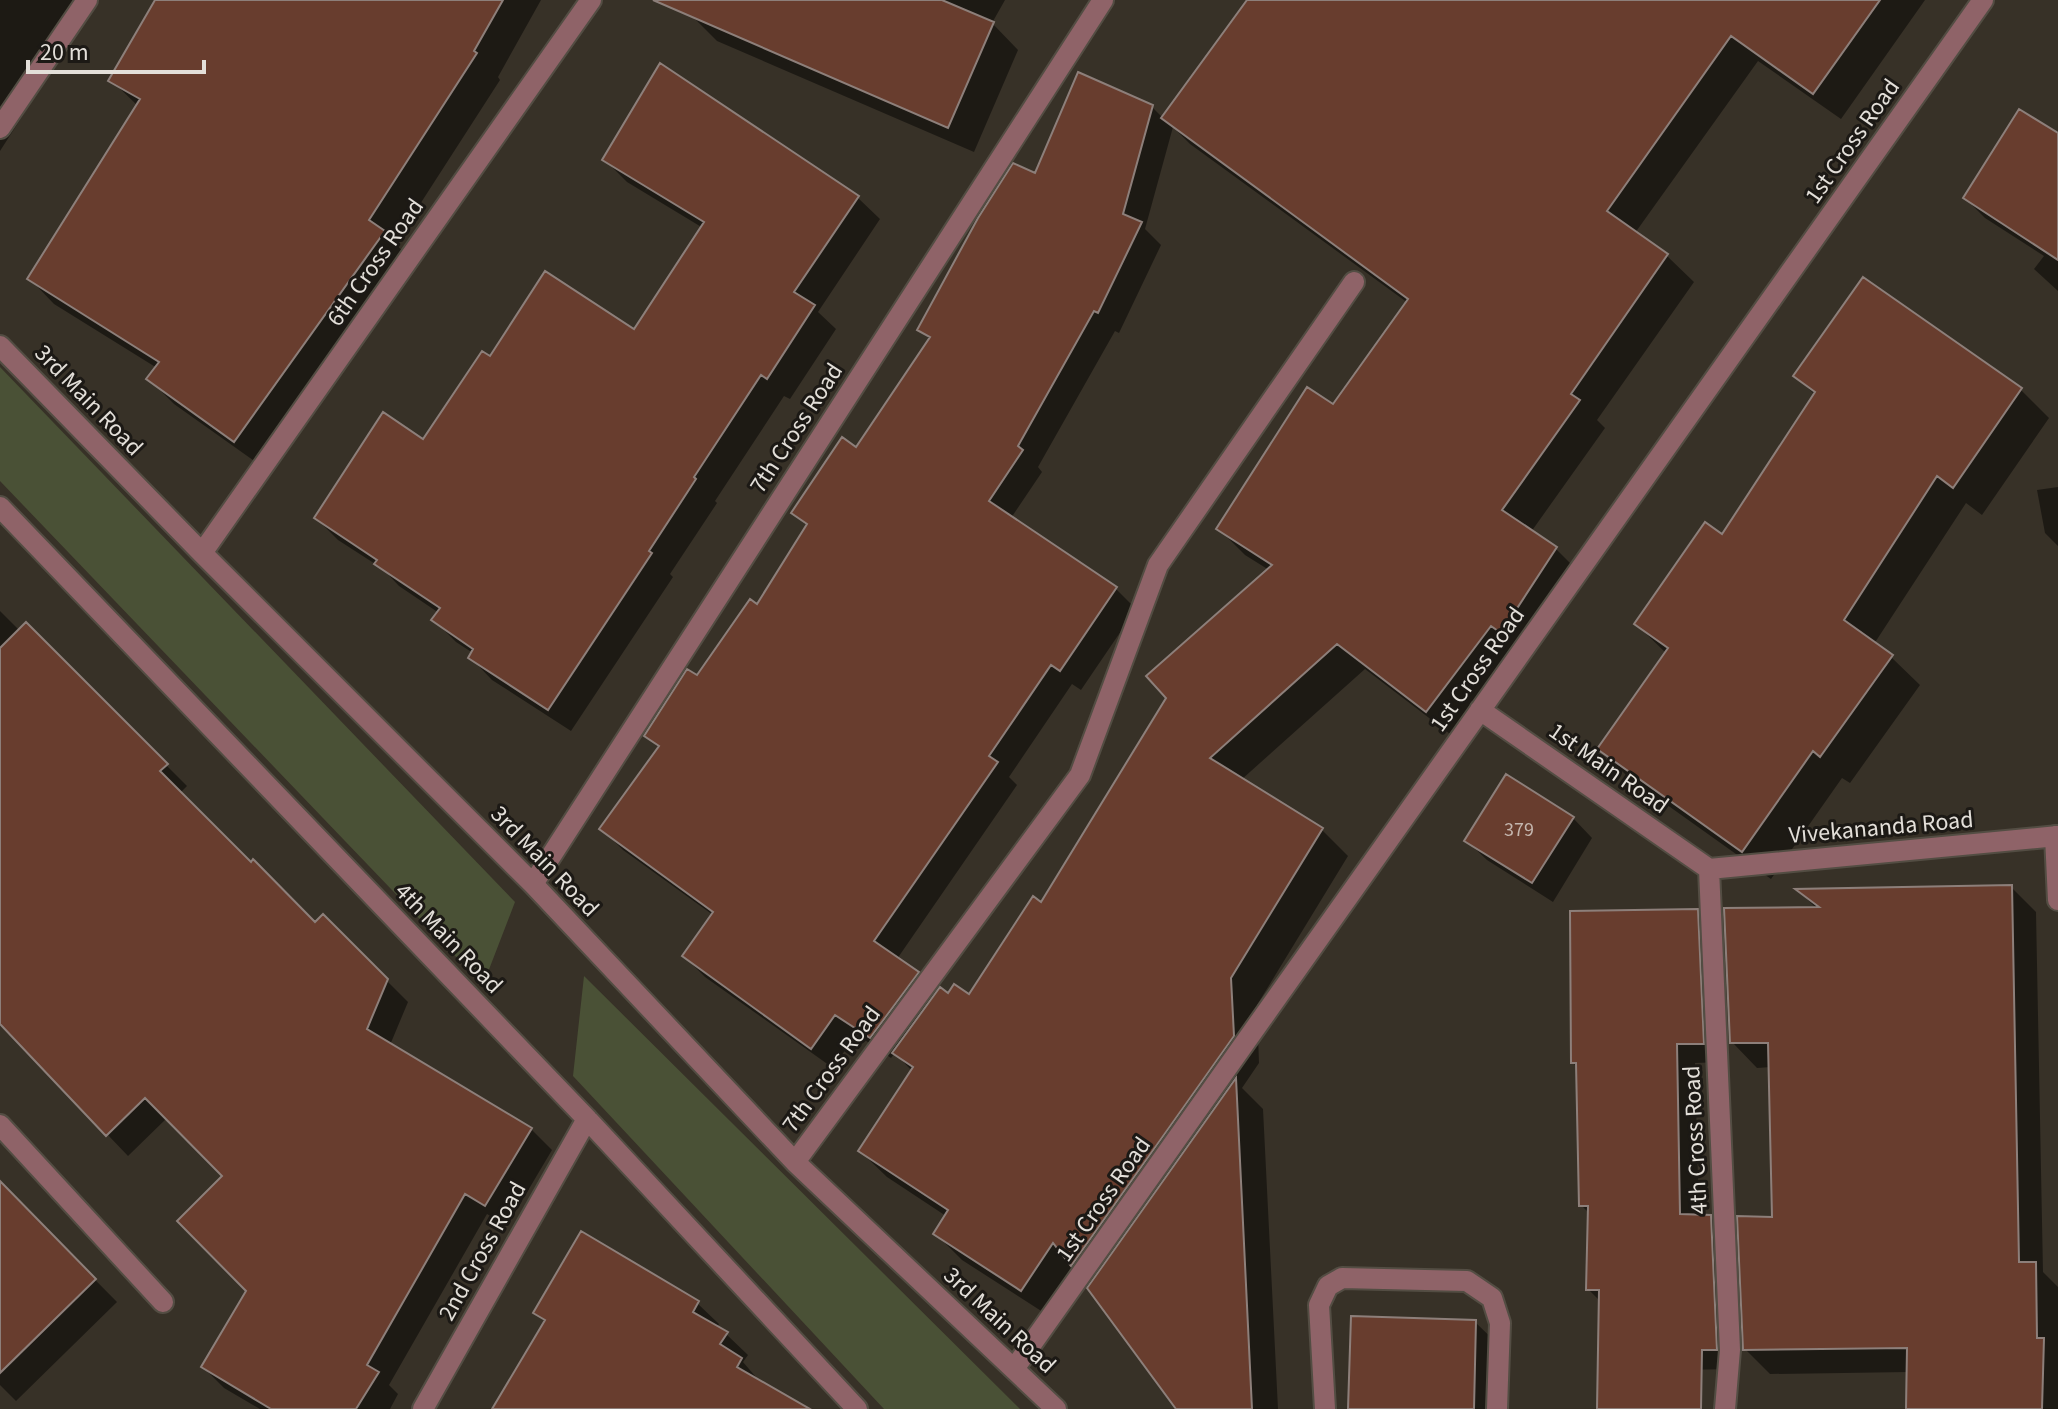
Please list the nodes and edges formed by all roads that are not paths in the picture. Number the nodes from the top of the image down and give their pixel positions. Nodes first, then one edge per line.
1 (87, 0) edge
2 (591, 0) edge
3 (1103, 0) edge
4 (1983, 0) edge
5 (0, 128) edge
6 (1354, 282) dead end
7 (0, 346) edge
8 (0, 507) edge
9 (202, 553) junction
10 (1480, 710) junction
11 (2056, 836) edge
12 (1709, 869) junction
13 (533, 884) junction
14 (2058, 900) edge
15 (587, 1119) junction
16 (0, 1125) edge
17 (795, 1162) junction
18 (163, 1302) dead end
19 (1014, 1369) junction
20 (423, 1409) edge
21 (857, 1409) edge
22 (1056, 1409) edge
23 (1325, 1409) edge
24 (1497, 1409) edge
25 (1725, 1409) edge

1 - 5 street
2 - 9 street, 6th Cross Road
3 - 13 street, 7th Cross Road
4 - 10 street, 1st Cross Road
6 - 17 street, 7th Cross Road
7 - 9 street, 3rd Main Road
8 - 15 street, 4th Main Road
9 - 13 street, 3rd Main Road
10 - 12 street, 1st Main Road
10 - 19 street, 1st Cross Road
11 - 12 street, Vivekananda Road
11 - 14 street
12 - 25 street, 4th Cross Road
13 - 17 street, 3rd Main Road
15 - 20 street, 2nd Cross Road
15 - 21 street, 4th Main Road
16 - 18 street
17 - 19 street, 3rd Main Road
19 - 22 street, 3rd Main Road
23 - 24 street

